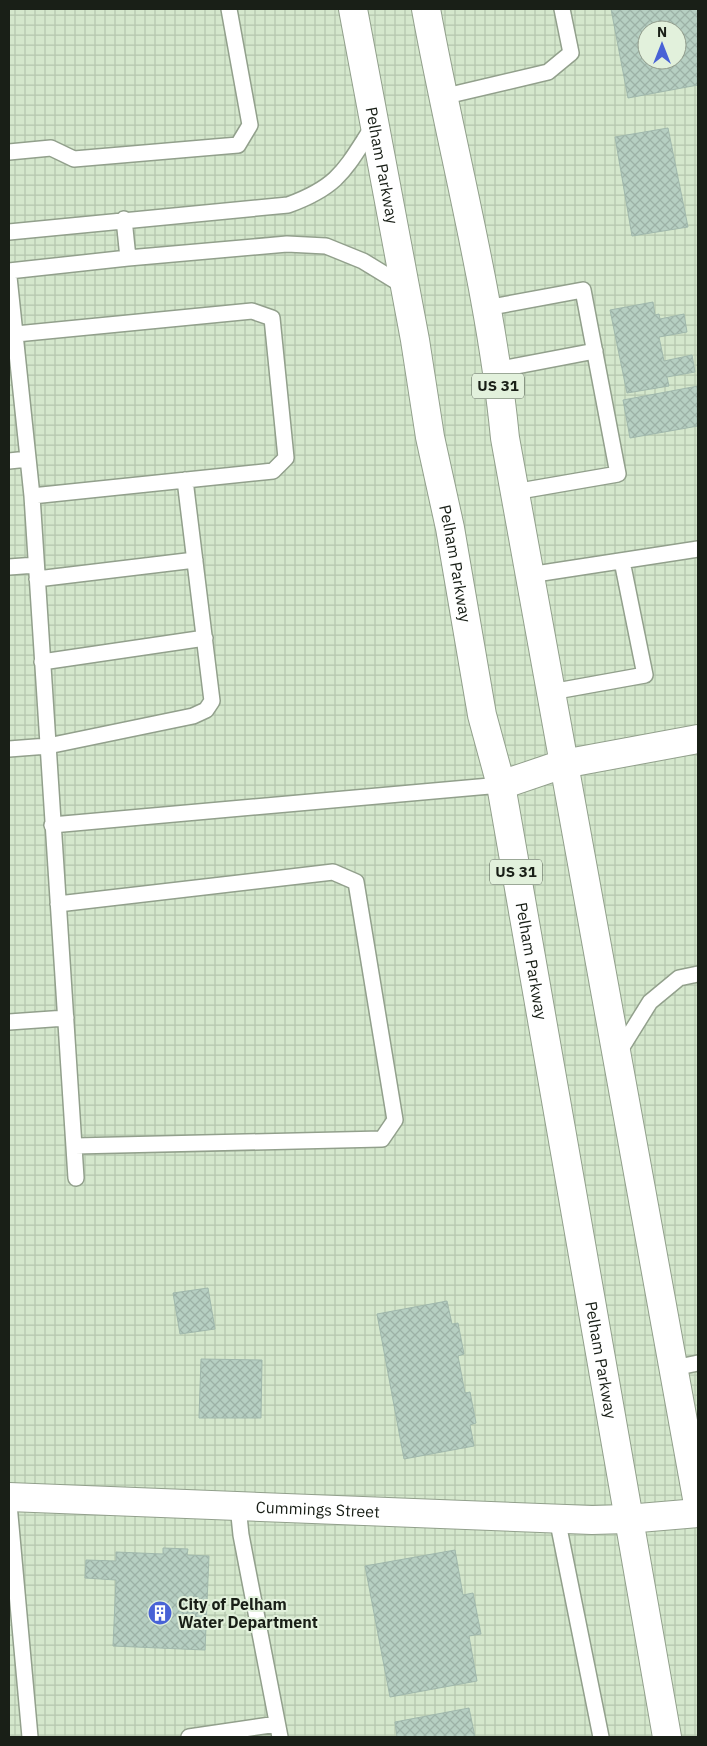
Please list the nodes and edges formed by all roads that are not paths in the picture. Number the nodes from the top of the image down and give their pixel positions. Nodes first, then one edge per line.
1 (229, 9) edge
2 (353, 9) edge
3 (426, 9) edge
4 (562, 9) edge
5 (442, 97) junction
6 (374, 125) junction
7 (9, 152) edge
8 (124, 219) junction
9 (9, 232) edge
10 (128, 258) junction
11 (9, 271) edge
12 (9, 276) edge
13 (404, 286) junction
14 (486, 308) junction
15 (16, 334) junction
16 (595, 351) junction
17 (496, 370) junction
18 (28, 459) junction
19 (9, 461) edge
20 (185, 480) junction
21 (514, 492) junction
22 (32, 496) junction
23 (698, 548) edge
24 (195, 560) junction
25 (622, 561) junction
26 (9, 568) edge
27 (36, 572) junction
28 (529, 575) junction
29 (205, 638) junction
30 (42, 662) junction
31 (551, 692) junction
32 (698, 739) edge
33 (48, 746) junction
34 (9, 749) edge
35 (564, 764) junction
36 (501, 786) junction
37 (52, 825) junction
38 (58, 904) junction
39 (698, 974) edge
40 (66, 1018) junction
41 (9, 1022) edge
42 (617, 1056) junction
43 (75, 1146) junction
44 (76, 1178) dead end
45 (686, 1366) edge
46 (9, 1497) edge
47 (9, 1504) edge
48 (698, 1504) edge
49 (238, 1506) junction
50 (698, 1513) edge
51 (557, 1518) junction
52 (627, 1519) junction
53 (16, 1672) edge
54 (278, 1731) edge
55 (30, 1737) edge
56 (189, 1737) edge
57 (601, 1737) edge
58 (666, 1737) edge

1 - 7 lane
2 - 6 main road, Pelham Parkway / US 31
3 - 5 main road, US 31
4 - 5 lane
5 - 14 main road, US 31
6 - 8 lane
6 - 13 main road, Pelham Parkway / US 31
8 - 9 lane
8 - 10 lane
10 - 11 lane
10 - 13 lane
12 - 15 lane
13 - 36 main road, Pelham Parkway / US 31
14 - 16 lane
14 - 17 main road, US 31
15 - 18 lane
15 - 20 lane
16 - 17 lane
16 - 21 lane
17 - 21 main road, US 31
18 - 19 lane
18 - 22 lane
20 - 22 lane
20 - 24 lane
21 - 28 main road, US 31
22 - 27 lane
23 - 25 lane
24 - 27 lane
24 - 29 lane
25 - 28 lane
25 - 31 lane
26 - 27 lane
27 - 30 lane
28 - 31 main road, US 31
29 - 30 lane
29 - 33 lane
30 - 33 lane
31 - 35 main road, US 31
32 - 35 main road
33 - 34 lane
33 - 37 lane
35 - 36 main road
35 - 42 main road, US 31
36 - 37 lane
36 - 52 main road, Pelham Parkway / US 31
37 - 38 lane
38 - 40 lane
38 - 43 lane
39 - 42 lane
40 - 41 lane
40 - 43 lane
42 - 45 main road, US 31
43 - 44 lane
45 - 48 main road, US 31
46 - 49 main road, Cummings Street
47 - 53 lane
49 - 51 main road, Cummings Street
49 - 54 lane
50 - 52 main road, Cummings Street
51 - 52 main road, Cummings Street
51 - 57 lane
52 - 58 main road, Pelham Parkway / US 31
53 - 55 lane
54 - 56 lane

